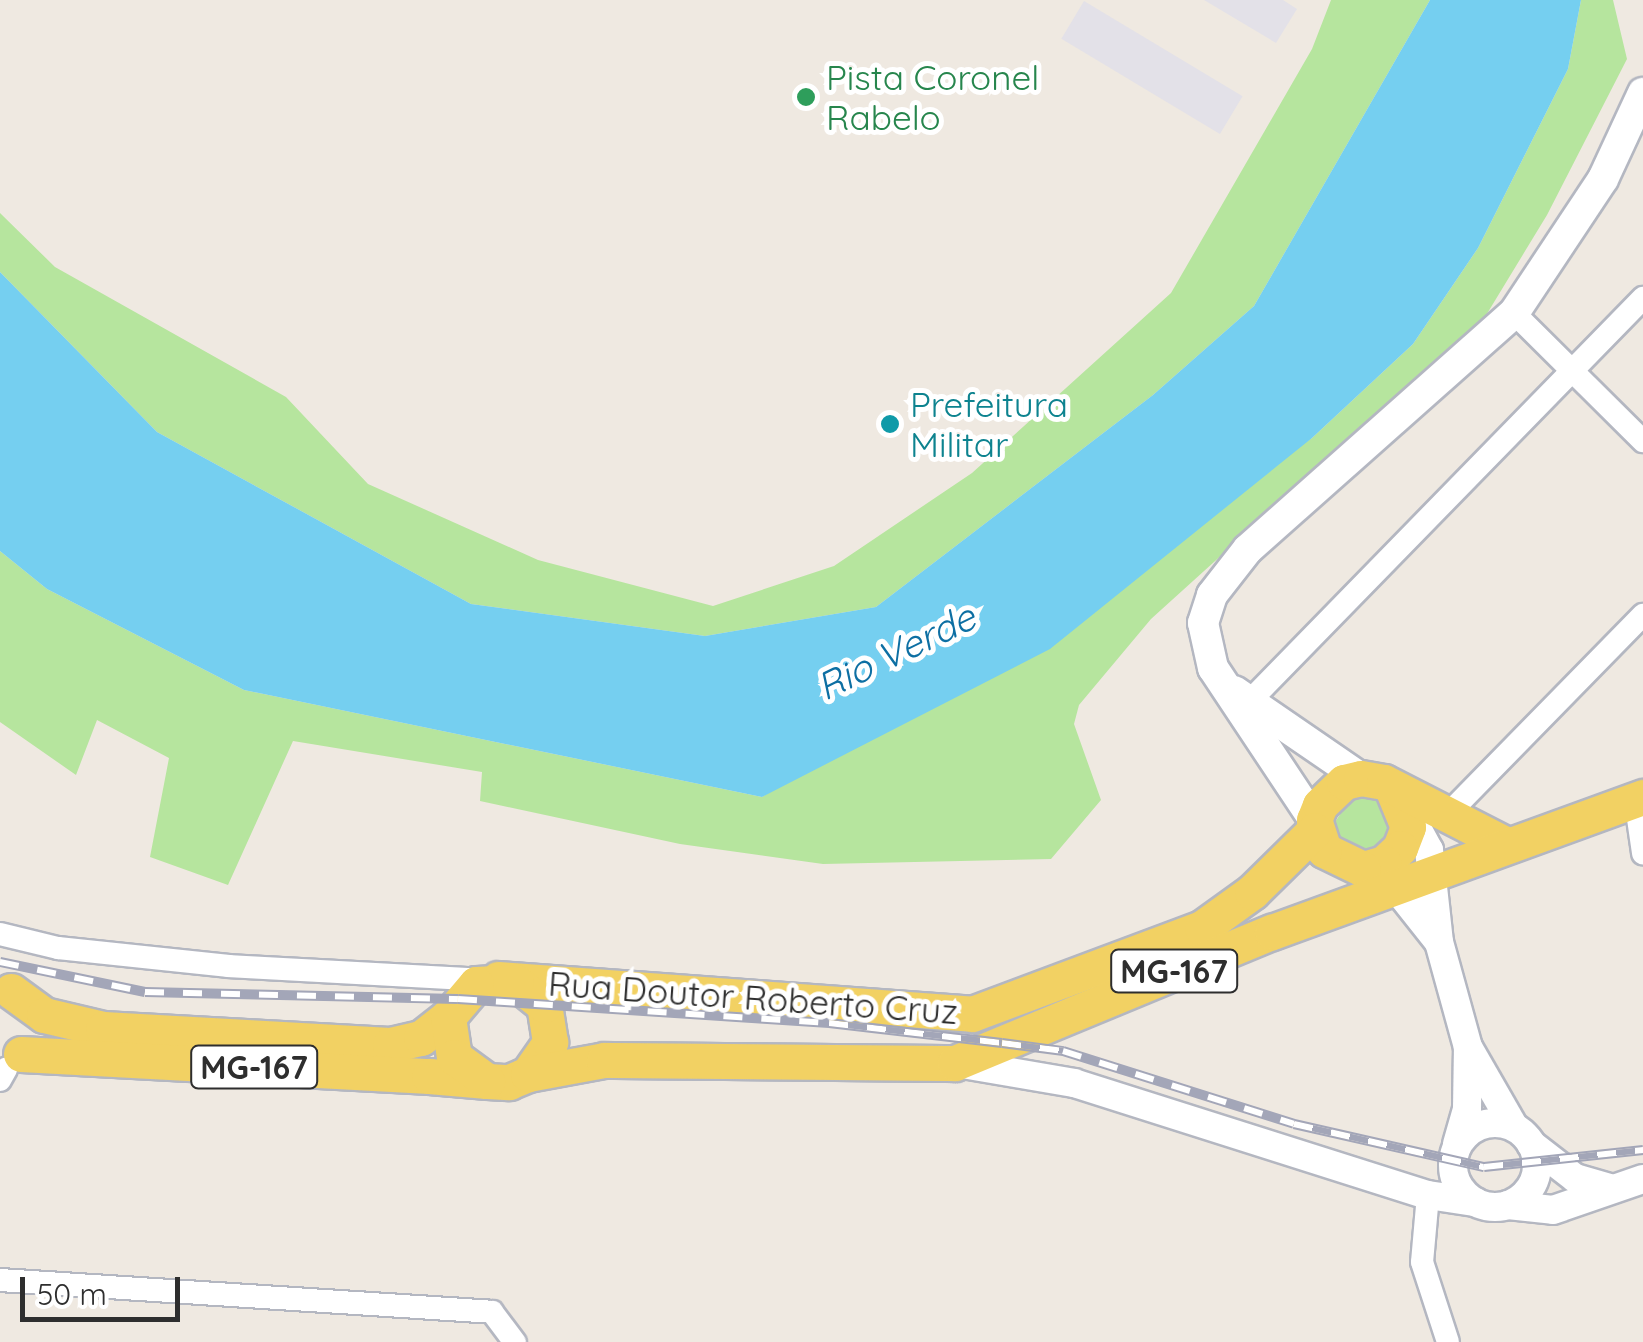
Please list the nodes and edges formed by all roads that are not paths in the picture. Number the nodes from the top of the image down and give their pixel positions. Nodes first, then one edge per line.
1 (1643, 93) edge
2 (1643, 298) edge
3 (1514, 313) junction
4 (1572, 370) junction
5 (1643, 441) edge
6 (1643, 615) edge
7 (1240, 699) junction
8 (1386, 790) junction
9 (1639, 797) edge
10 (1448, 814) junction
11 (1314, 825) junction
12 (1505, 844) junction
13 (1643, 853) edge
14 (1363, 869) junction
15 (1432, 872) junction
16 (1396, 888) junction
17 (1272, 932) junction
18 (0, 934) edge
19 (1439, 942) junction
20 (496, 980) junction
21 (6, 988) edge
22 (448, 1017) junction
23 (1468, 1046) junction
24 (956, 1063) junction
25 (7, 1069) edge
26 (528, 1074) junction
27 (487, 1082) junction
28 (1523, 1136) junction
29 (1454, 1157) junction
30 (1643, 1179) edge
31 (1609, 1188) junction
32 (1428, 1195) junction
33 (1475, 1202) junction
34 (1508, 1205) junction
35 (0, 1280) edge
36 (515, 1342) edge
37 (1448, 1342) edge

1 - 3 main road
2 - 4 street
3 - 4 street
3 - 7 main road
4 - 5 street
4 - 7 street
6 - 10 street
7 - 8 main road
7 - 11 main road
8 - 10 main road
8 - 11 main road
8 - 14 main road, MG-167
8 - 15 street
9 - 12 main road, MG-167
9 - 13 street
10 - 12 main road
11 - 14 main road
11 - 20 main road, Rua Doutor Roberto Cruz
12 - 15 main road, MG-167
14 - 16 street
14 - 17 main road, MG-167
15 - 16 main road, MG-167
15 - 19 street
16 - 17 main road, MG-167
16 - 19 street
17 - 24 main road, MG-167
18 - 20 street, Rua Doutor Roberto Cruz
19 - 23 street
20 - 22 main road, MG-167
20 - 26 main road
21 - 22 main road, MG-167
21 - 25 main road
22 - 27 main road
23 - 28 street
23 - 29 street
24 - 26 main road, MG-167
24 - 32 street
25 - 27 main road, MG-167
26 - 27 main road, MG-167
28 - 29 street
28 - 31 street
28 - 34 street
29 - 32 street
29 - 33 street
30 - 31 street
31 - 34 street
32 - 33 street
32 - 37 street
33 - 34 street
35 - 36 street

